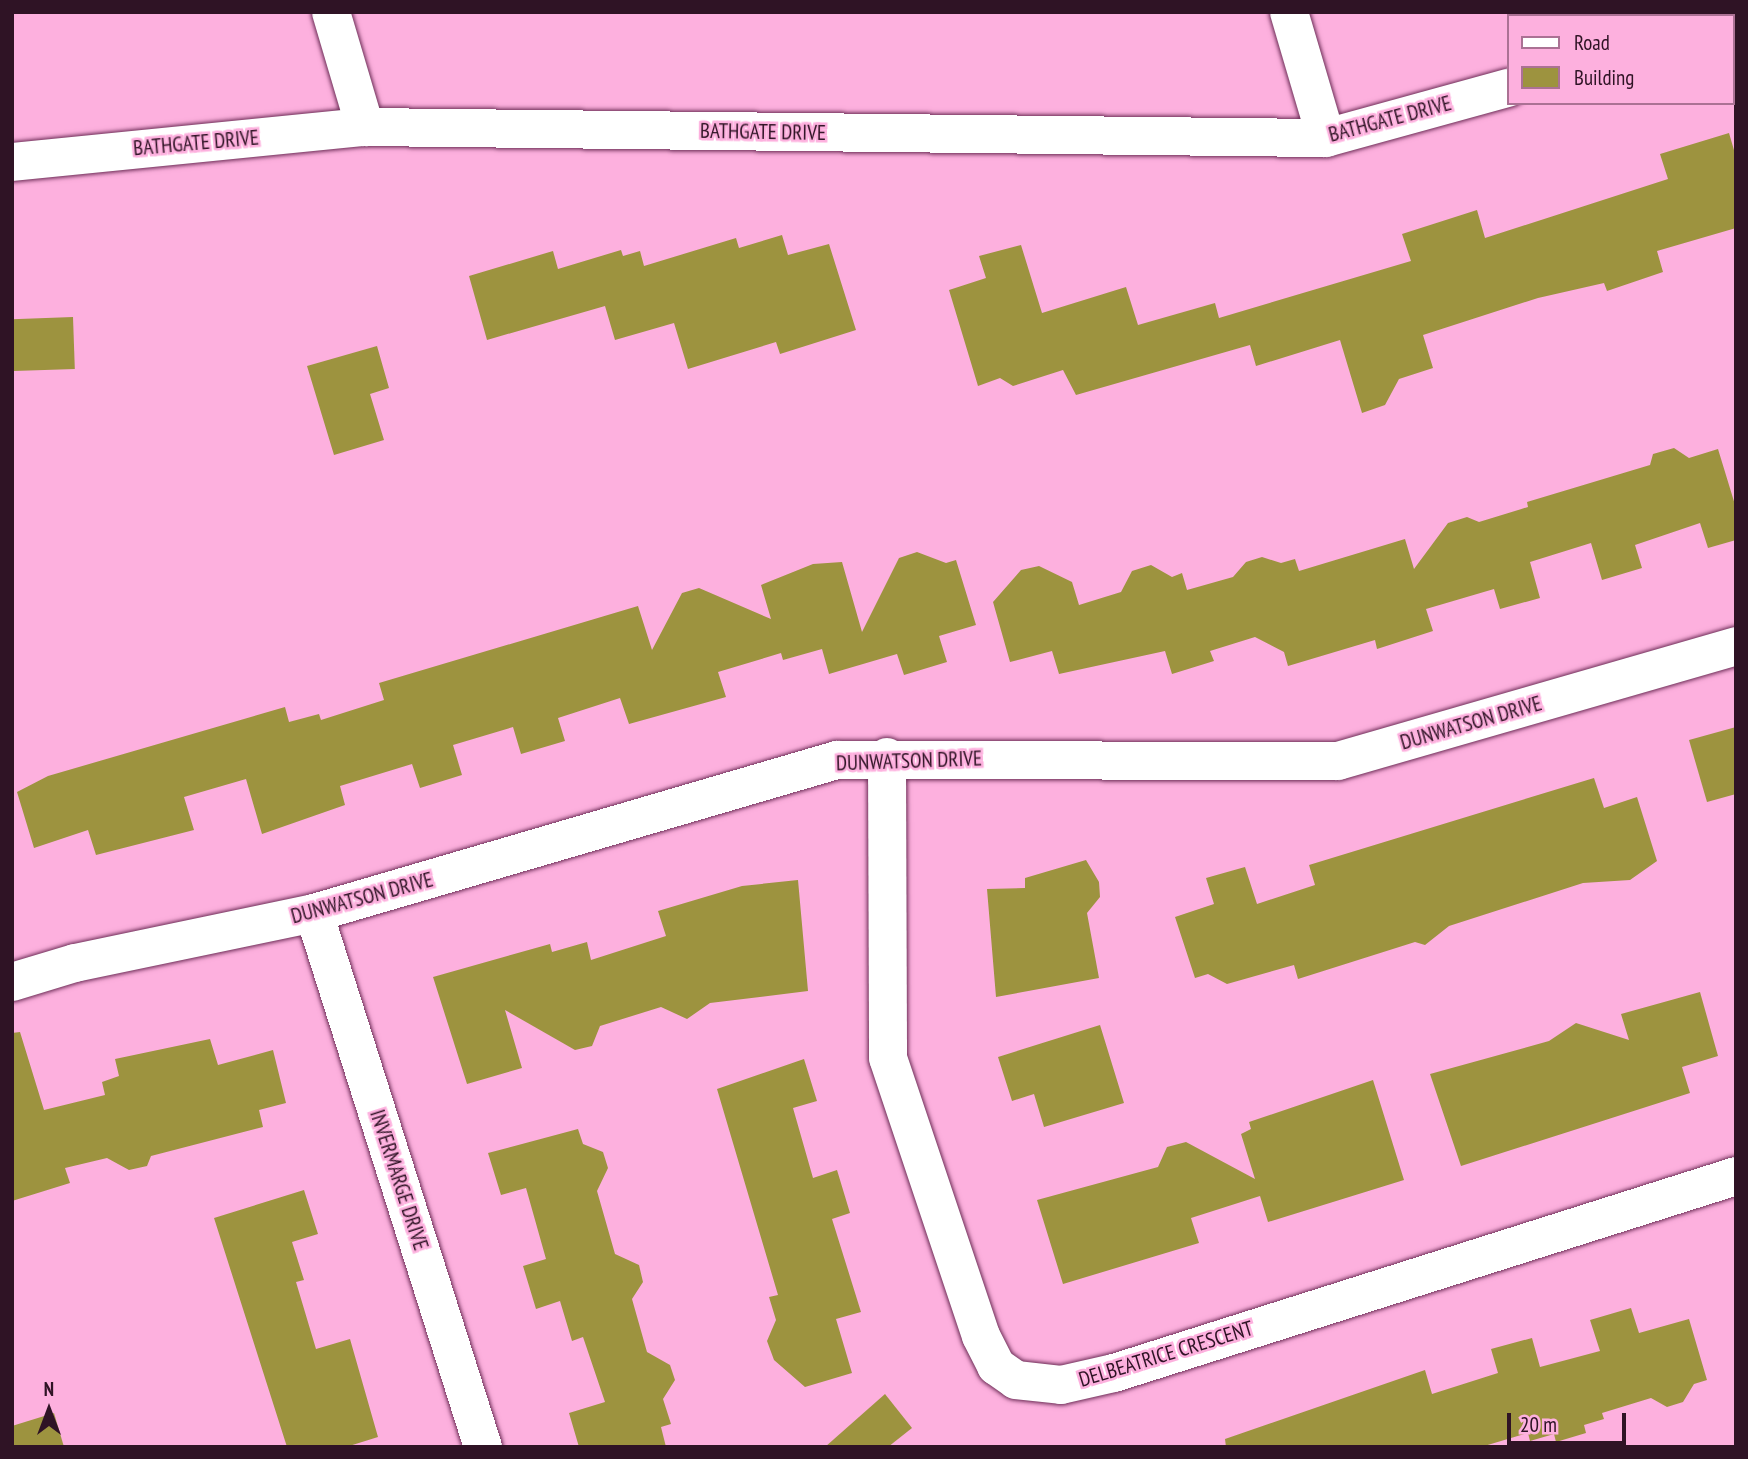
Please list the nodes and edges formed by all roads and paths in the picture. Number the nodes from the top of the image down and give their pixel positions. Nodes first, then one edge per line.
1 (331, 12) edge
2 (1289, 12) edge
3 (1506, 89) edge
4 (365, 127) junction
5 (1326, 138) junction
6 (12, 162) edge
7 (1736, 646) edge
8 (887, 757) junction
9 (314, 913) junction
10 (12, 982) edge
11 (1736, 1176) edge
12 (483, 1447) edge

1 - 4 street
2 - 5 street
3 - 5 street, BATHGATE DRIVE
4 - 5 street, BATHGATE DRIVE
4 - 6 street, BATHGATE DRIVE
7 - 8 street, DUNWATSON DRIVE
8 - 9 street, DUNWATSON DRIVE
8 - 11 street, DELBEATRICE CRESCENT
9 - 10 street, DUNWATSON DRIVE
9 - 12 street, INVERMARGE DRIVE

